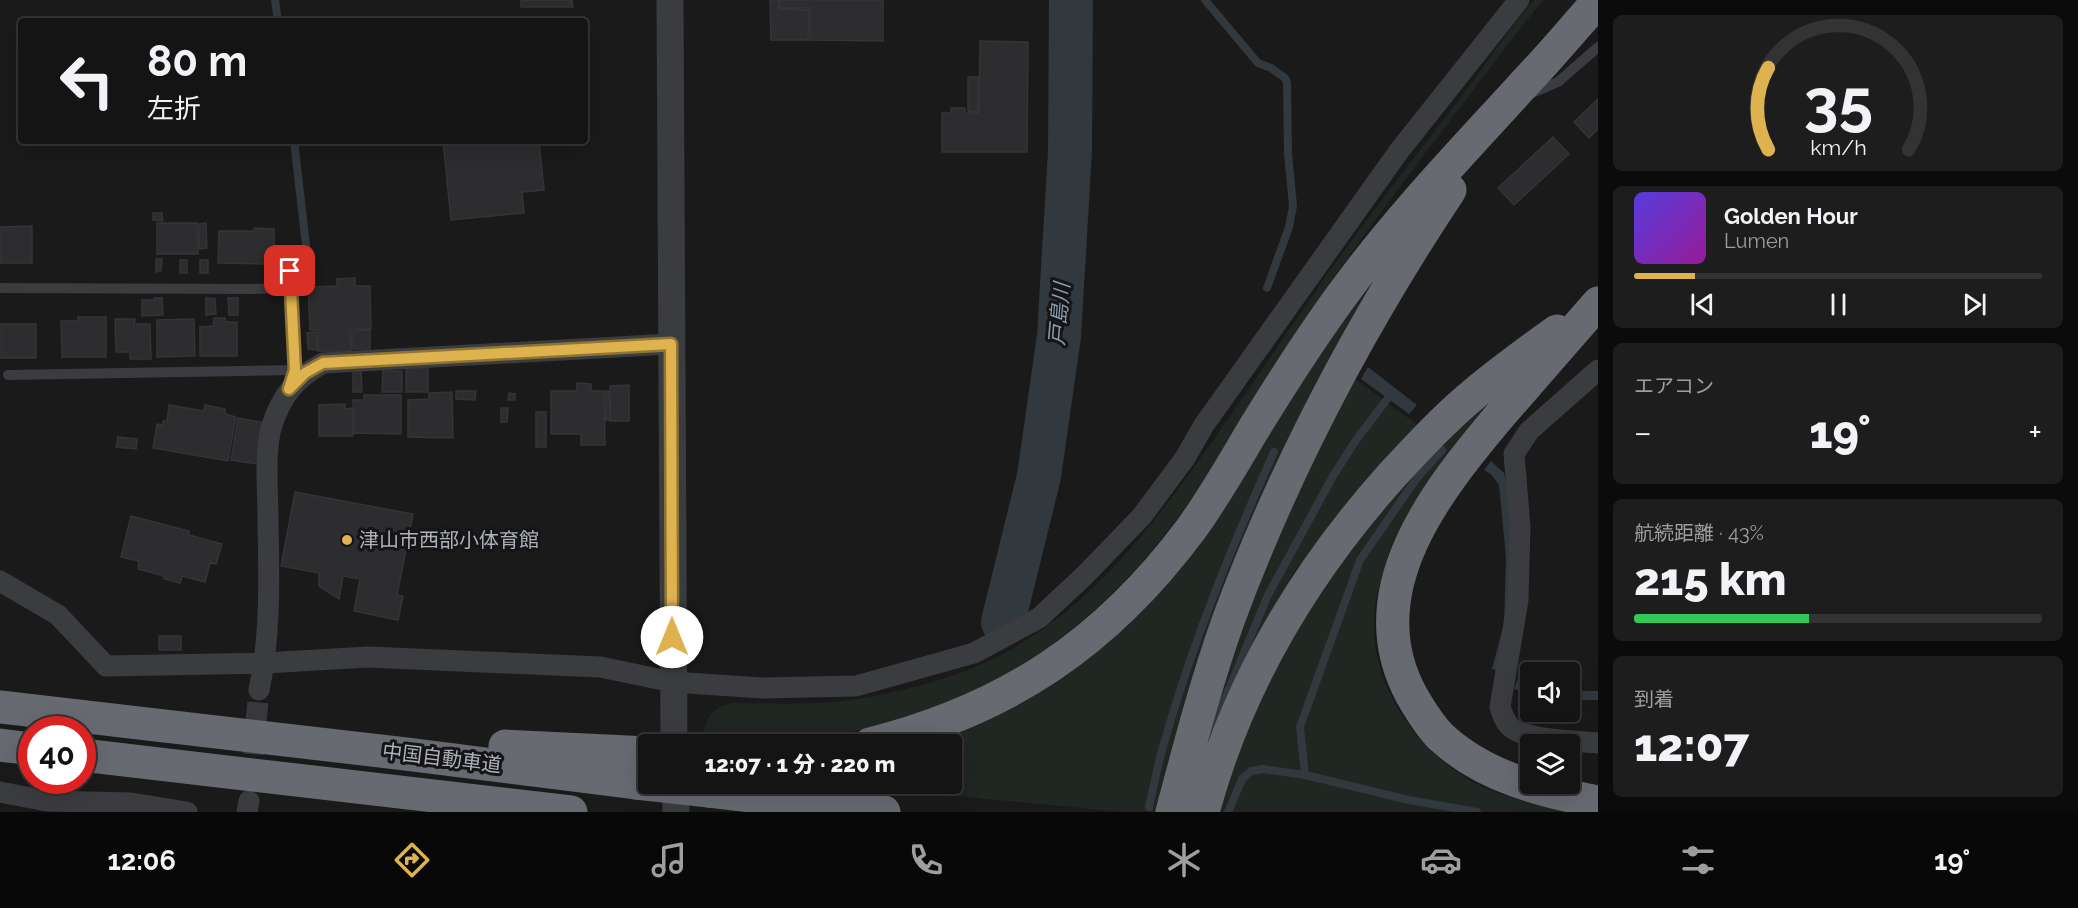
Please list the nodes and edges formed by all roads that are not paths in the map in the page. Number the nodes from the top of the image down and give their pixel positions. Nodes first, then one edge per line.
1 (670, 0) edge
2 (1519, 0) edge
3 (1598, 1) edge
4 (1598, 47) edge
5 (1507, 103) junction
6 (290, 271) dead end
7 (0, 288) edge
8 (291, 289) junction
9 (1598, 303) edge
10 (671, 344) junction
11 (1598, 370) edge
12 (8, 375) dead end
13 (292, 380) junction
14 (0, 581) edge
15 (265, 663) junction
16 (673, 682) junction
17 (259, 690) tunnel mouth
18 (0, 707) edge
19 (674, 734) edge
20 (909, 734) edge
21 (1598, 743) edge
22 (0, 745) edge
23 (18, 747) edge
24 (96, 757) edge
25 (638, 763) edge
26 (0, 792) edge
27 (675, 794) edge
28 (734, 794) edge
29 (1598, 802) edge
30 (187, 812) edge
31 (571, 812) edge
32 (676, 812) edge
33 (884, 812) edge
34 (1172, 812) edge
35 (1203, 812) edge

1 - 10 street
2 - 16 street
3 - 5 highway
4 - 5 lane
5 - 20 highway
5 - 34 highway
6 - 8 lane
7 - 8 lane
8 - 13 lane
9 - 29 highway
9 - 35 highway
10 - 13 street
10 - 16 street
11 - 21 street
12 - 13 lane
13 - 15 street
14 - 15 street
15 - 16 street
15 - 17 street
16 - 19 street
18 - 25 highway, 中国自動車道
22 - 23 highway
24 - 31 highway, 中国自動車道
26 - 30 street
27 - 32 street
28 - 33 highway, 中国自動車道, bridge

